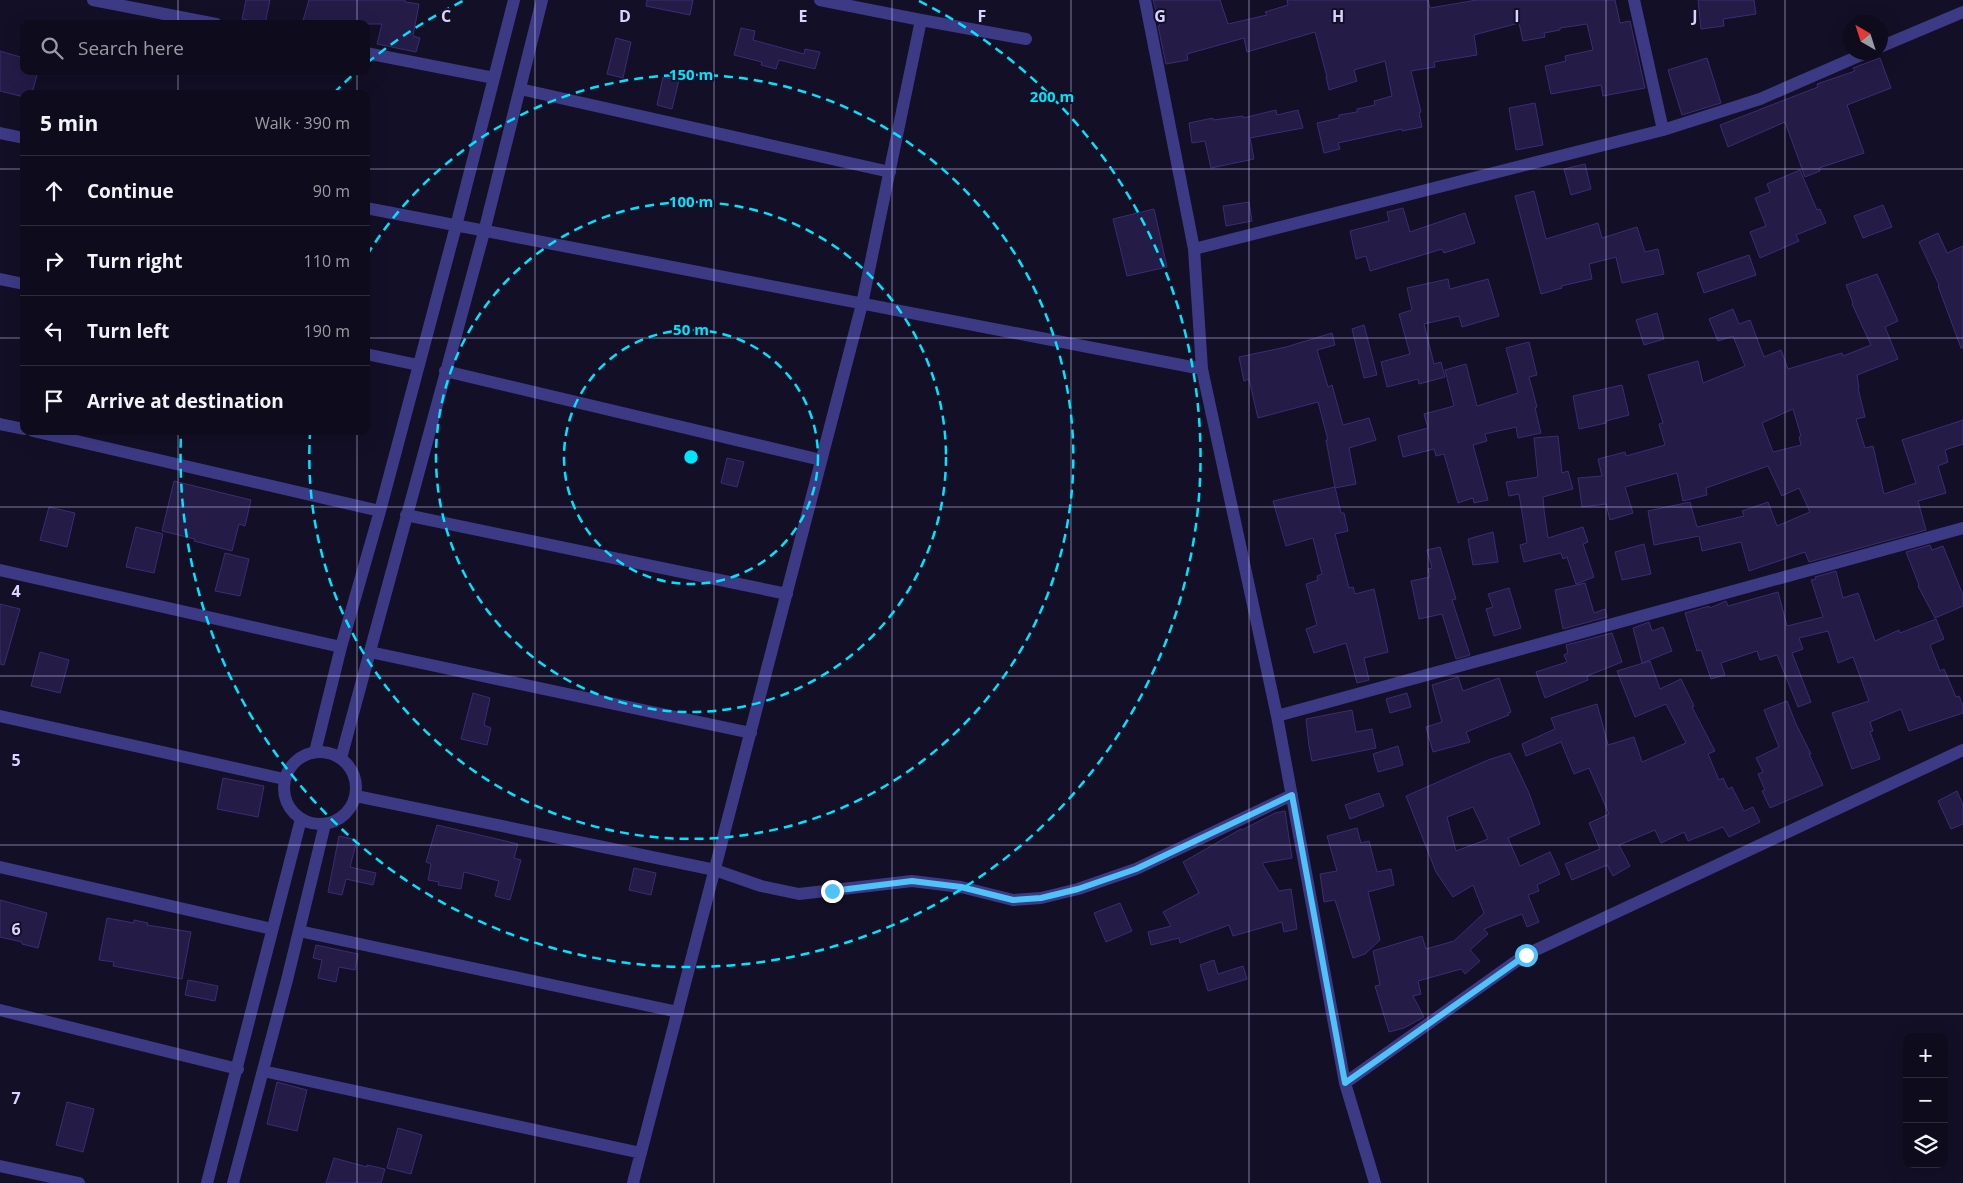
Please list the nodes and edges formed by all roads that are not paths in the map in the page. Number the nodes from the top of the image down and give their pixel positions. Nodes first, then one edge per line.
1 (93, 0) edge
2 (514, 0) edge
3 (542, 0) edge
4 (820, 0) edge
5 (1145, 0) edge
6 (1634, 0) edge
7 (1963, 12) edge
8 (196, 20) edge
9 (921, 20) junction
10 (1026, 39) dead end
11 (1888, 44) edge
12 (370, 54) edge
13 (1850, 60) edge
14 (494, 78) junction
15 (520, 89) junction
16 (1663, 130) junction
17 (0, 133) edge
18 (20, 137) edge
19 (890, 172) junction
20 (370, 209) edge
21 (456, 226) junction
22 (484, 232) junction
23 (1194, 249) junction
24 (0, 279) edge
25 (20, 283) edge
26 (862, 304) junction
27 (370, 355) edge
28 (418, 365) junction
29 (1202, 370) junction
30 (446, 371) junction
31 (0, 424) edge
32 (20, 428) edge
33 (50, 435) edge
34 (822, 460) junction
35 (380, 511) junction
36 (406, 515) junction
37 (1963, 528) edge
38 (0, 570) edge
39 (787, 594) junction
40 (341, 647) junction
41 (370, 652) junction
42 (0, 716) edge
43 (1277, 716) junction
44 (751, 733) junction
45 (1963, 750) edge
46 (315, 752) junction
47 (341, 758) junction
48 (284, 780) junction
49 (1292, 795) junction
50 (356, 796) junction
51 (301, 819) junction
52 (325, 824) junction
53 (0, 866) edge
54 (715, 870) junction
55 (272, 929) junction
56 (299, 931) junction
57 (0, 1010) edge
58 (678, 1012) junction
59 (238, 1069) junction
60 (263, 1071) junction
61 (1345, 1083) junction
62 (641, 1153) junction
63 (0, 1166) edge
64 (79, 1183) edge
65 (207, 1183) edge
66 (233, 1183) edge
67 (633, 1183) edge
68 (1375, 1183) edge

1 - 8 street
2 - 14 street
3 - 15 street
4 - 9 street
5 - 23 street
6 - 16 street
7 - 11 street
9 - 10 street
9 - 19 street
12 - 14 street
13 - 16 street
14 - 21 street
15 - 19 street
15 - 22 street
16 - 23 street
17 - 18 street
19 - 26 street
20 - 21 street
21 - 22 street
21 - 28 street
22 - 26 street
22 - 30 street
23 - 29 street
24 - 25 street
26 - 29 street
26 - 34 street
27 - 28 street
28 - 35 street
29 - 43 street
30 - 34 street
30 - 36 street
31 - 32 street
33 - 35 street
34 - 39 street
35 - 40 street
36 - 39 street
36 - 41 street
37 - 43 street
38 - 40 street
39 - 44 street
40 - 46 street
41 - 44 street
41 - 47 street
42 - 48 street
43 - 49 street
44 - 54 street
45 - 61 street
46 - 47 street
46 - 48 street
47 - 50 street
48 - 51 street
49 - 54 street
49 - 61 street
50 - 52 street
50 - 54 street
51 - 52 street
51 - 55 street
52 - 56 street
53 - 55 street
54 - 58 street
55 - 59 street
56 - 58 street
56 - 60 street
57 - 59 street
58 - 62 street
59 - 65 street
60 - 62 street
60 - 66 street
61 - 68 street
62 - 67 street
63 - 64 street

